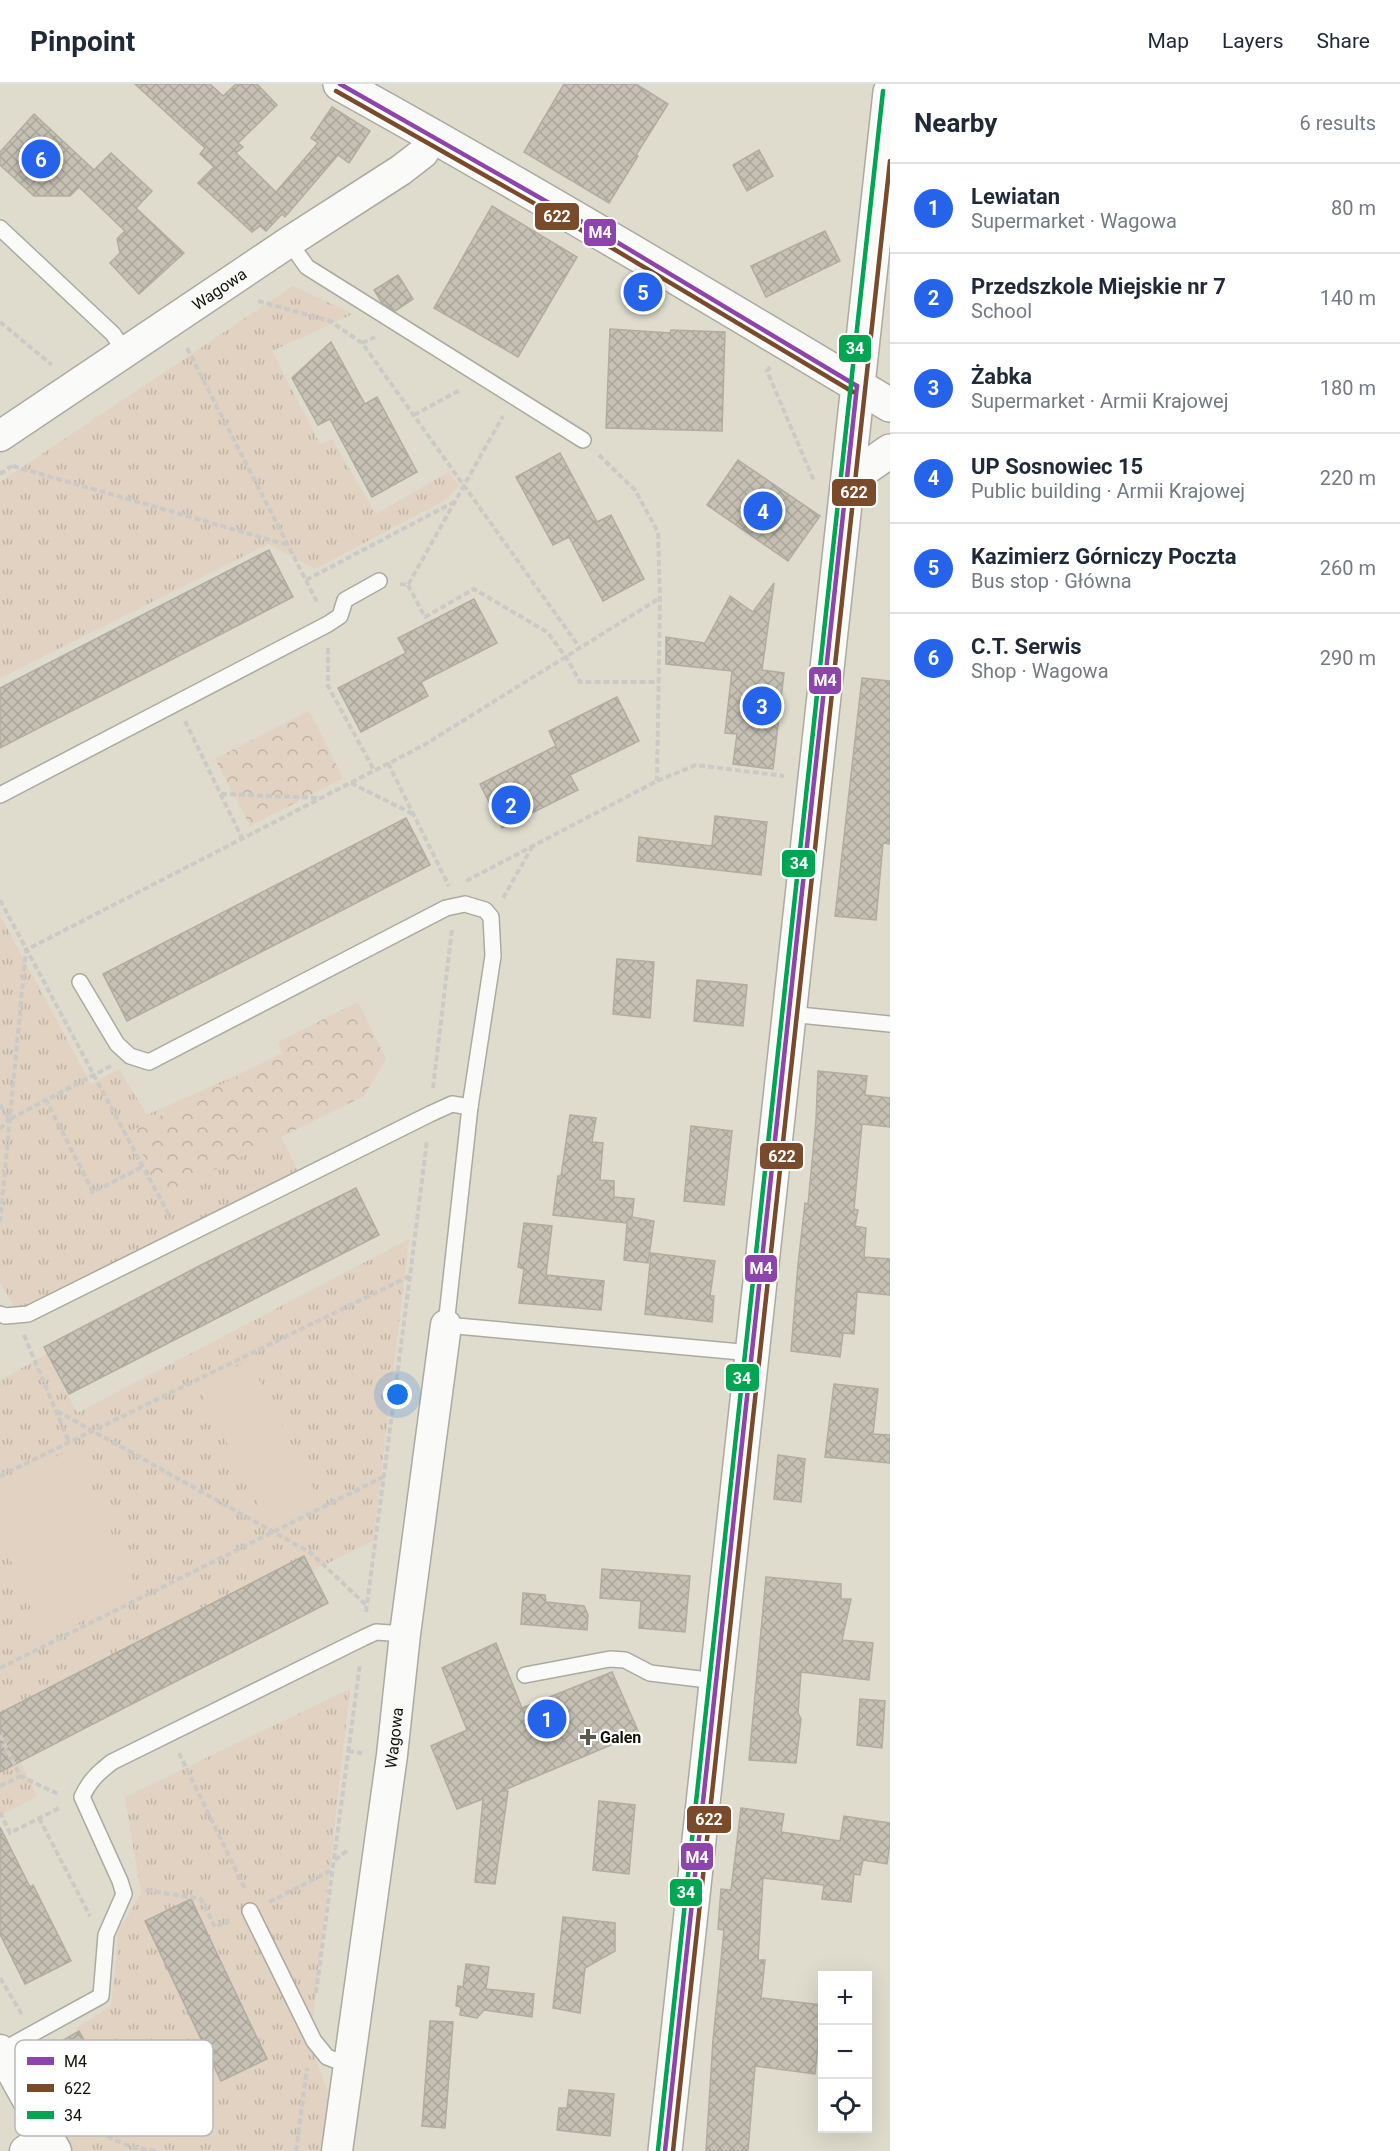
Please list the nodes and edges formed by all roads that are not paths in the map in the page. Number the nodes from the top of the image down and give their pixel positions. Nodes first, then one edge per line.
1 (340, 84) edge
2 (890, 92) edge
3 (433, 136) junction
4 (0, 228) edge
5 (289, 242) junction
6 (125, 352) junction
7 (857, 386) junction
8 (890, 405) edge
9 (0, 436) edge
10 (583, 440) road end
11 (890, 451) edge
12 (832, 488) junction
13 (379, 581) road end
14 (0, 795) edge
15 (80, 982) dead end
16 (789, 1014) junction
17 (890, 1024) edge
18 (470, 1107) junction
19 (0, 1314) edge
20 (446, 1325) junction
21 (752, 1353) junction
22 (405, 1634) junction
23 (525, 1675) dead end
24 (716, 1681) junction
25 (252, 1910) road end
26 (21, 2040) edge
27 (15, 2043) edge
28 (0, 2051) edge
29 (348, 2065) junction
30 (15, 2084) edge
31 (337, 2151) edge
32 (665, 2151) edge

1 - 3 street
2 - 7 street
3 - 5 street, Wagowa
3 - 7 street
4 - 6 lane
5 - 6 street, Wagowa
5 - 10 lane
6 - 9 street, Wagowa
7 - 8 street
7 - 12 street
11 - 12 street
12 - 16 street
13 - 14 lane
15 - 18 lane
16 - 17 lane
16 - 21 street
18 - 19 lane
18 - 20 lane
20 - 21 lane
20 - 22 street, Wagowa
21 - 24 street
22 - 26 lane
22 - 29 street, Wagowa
23 - 24 lane
24 - 32 street
25 - 29 lane
27 - 28 lane
28 - 30 street
29 - 31 street, Wagowa

